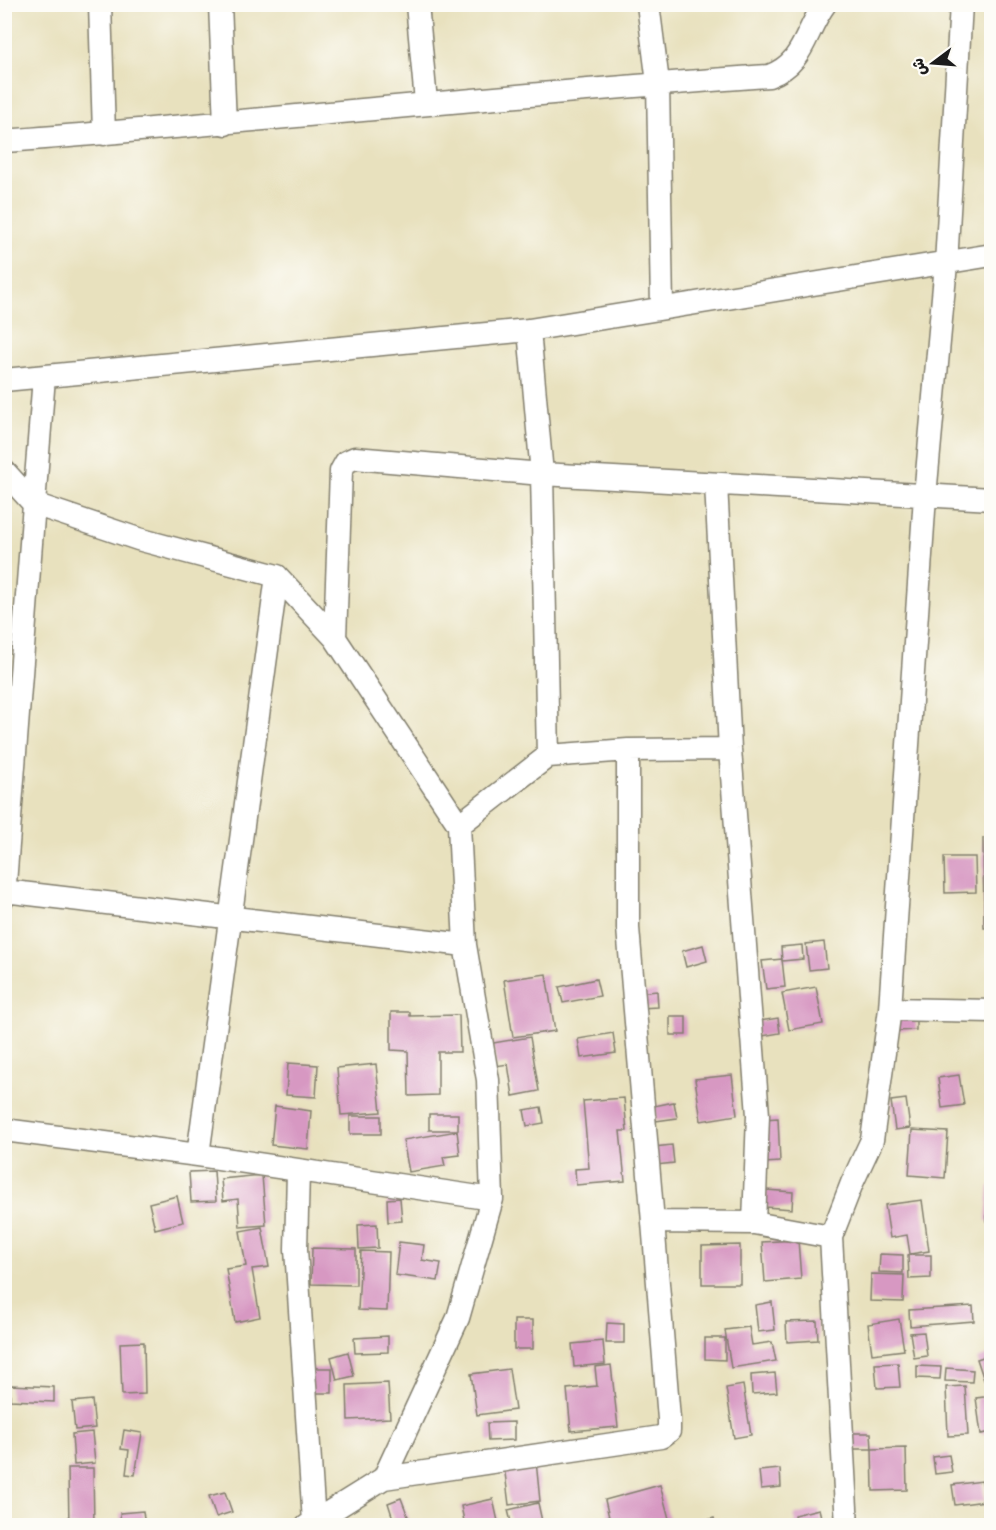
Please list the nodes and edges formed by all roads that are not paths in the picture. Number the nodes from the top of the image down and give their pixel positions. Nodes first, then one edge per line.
1 (100, 4) edge
2 (220, 4) edge
3 (417, 4) edge
4 (648, 4) edge
5 (825, 4) edge
6 (961, 4) edge
7 (658, 83) junction
8 (426, 102) junction
9 (225, 124) junction
10 (104, 134) junction
11 (4, 141) edge
12 (992, 255) edge
13 (946, 264) junction
14 (662, 307) junction
15 (529, 330) junction
16 (44, 376) junction
17 (4, 380) edge
18 (4, 471) edge
19 (542, 474) junction
20 (716, 484) junction
21 (925, 496) junction
22 (992, 499) edge
23 (34, 504) junction
24 (277, 576) junction
25 (334, 638) junction
26 (730, 749) junction
27 (628, 750) junction
28 (548, 756) junction
29 (459, 825) junction
30 (5, 891) edge
31 (4, 897) edge
32 (230, 918) junction
33 (465, 945) junction
34 (890, 1008) junction
35 (992, 1011) edge
36 (4, 1130) edge
37 (198, 1155) junction
38 (298, 1172) junction
39 (492, 1199) junction
40 (653, 1222) junction
41 (754, 1223) junction
42 (831, 1237) junction
43 (384, 1478) junction
44 (311, 1524) edge
45 (847, 1526) edge

1 - 10 street
2 - 9 street
3 - 8 street
4 - 7 street
5 - 7 street
6 - 13 street
7 - 8 street
7 - 14 street
8 - 9 street
9 - 10 street
10 - 11 street
12 - 13 street
13 - 14 street
13 - 21 street
14 - 15 street
15 - 16 street
15 - 19 street
16 - 17 street
16 - 23 street
18 - 23 street
19 - 20 street
19 - 25 street
19 - 28 street
20 - 21 street
20 - 26 street
21 - 22 street
21 - 34 street
23 - 24 street
23 - 30 street
24 - 25 street
24 - 32 street
25 - 29 street
26 - 27 street
26 - 41 street
27 - 28 street
27 - 40 street
28 - 29 street
29 - 33 street
30 - 31 street
30 - 32 street
32 - 33 street
32 - 37 street
33 - 39 street
34 - 35 street
34 - 42 street
36 - 37 street
37 - 38 street
38 - 39 street
38 - 44 street
39 - 43 street
40 - 41 street
40 - 43 street
41 - 42 street
42 - 45 street
43 - 44 street

